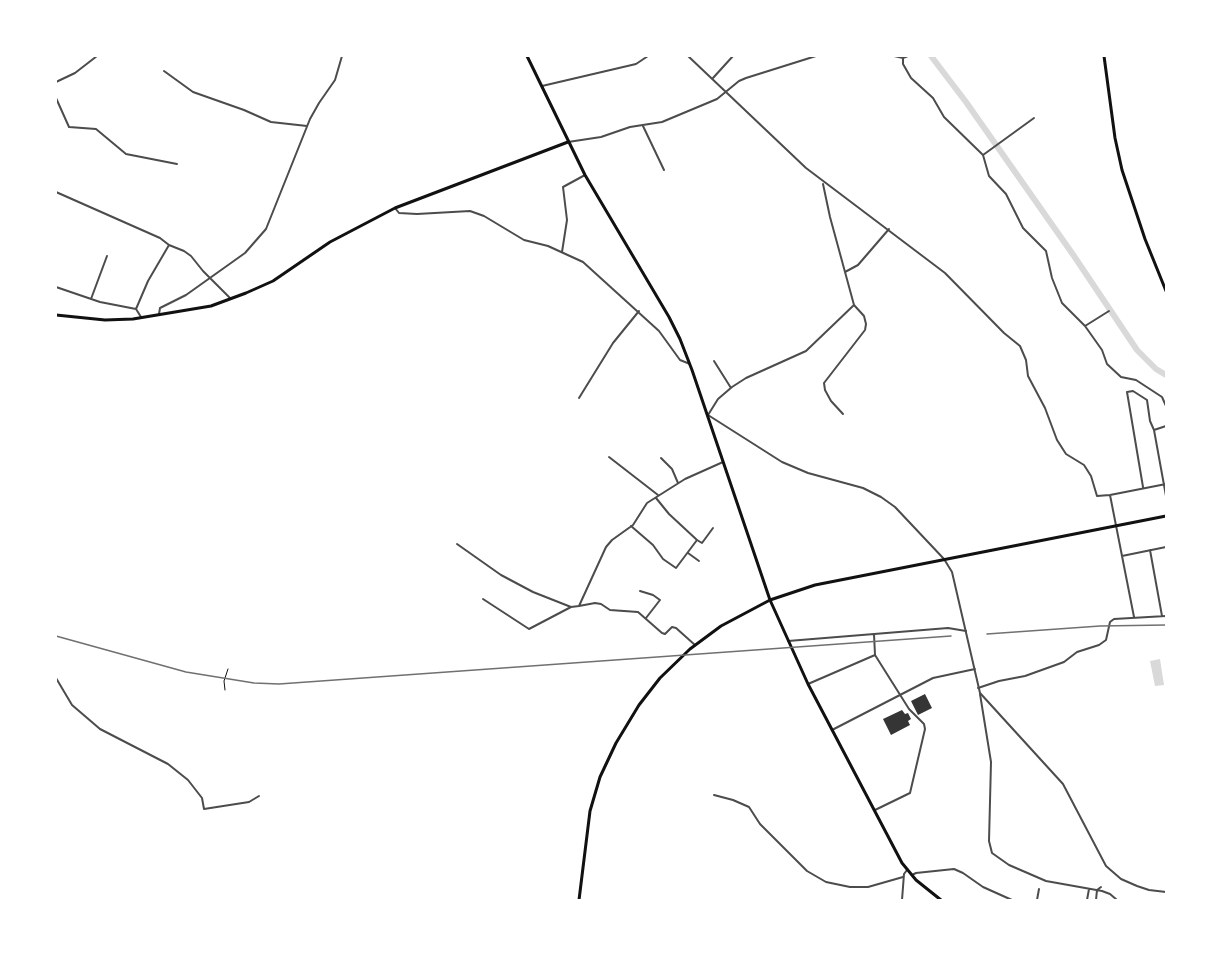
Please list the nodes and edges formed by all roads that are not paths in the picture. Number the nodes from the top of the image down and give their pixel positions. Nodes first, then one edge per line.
1 (97, 56) edge
2 (342, 56) edge
3 (527, 56) edge
4 (648, 56) edge
5 (688, 56) edge
6 (733, 56) edge
7 (816, 56) edge
8 (894, 56) edge
9 (908, 56) edge
10 (1104, 56) edge
11 (903, 58) junction
12 (164, 71) dead end
13 (713, 78) junction
14 (56, 82) edge
15 (542, 86) junction
16 (727, 91) junction
17 (56, 98) edge
18 (1034, 118) dead end
19 (307, 126) junction
20 (643, 126) junction
21 (568, 142) junction
22 (983, 155) junction
23 (177, 165) dead end
24 (664, 170) dead end
25 (585, 175) junction
26 (820, 180) junction
27 (56, 192) edge
28 (395, 208) junction
29 (889, 229) junction
30 (169, 245) junction
31 (562, 252) junction
32 (107, 256) dead end
33 (845, 272) junction
34 (210, 279) junction
35 (56, 287) edge
36 (1167, 291) edge
37 (91, 299) junction
38 (231, 299) junction
39 (854, 305) junction
40 (136, 309) junction
41 (639, 311) junction
42 (1109, 311) dead end
43 (56, 315) edge
44 (159, 316) junction
45 (141, 318) junction
46 (1084, 326) junction
47 (714, 361) dead end
48 (690, 364) junction
49 (731, 388) junction
50 (579, 398) dead end
51 (1167, 406) edge
52 (843, 414) dead end
53 (708, 415) junction
54 (1167, 426) edge
55 (1154, 430) junction
56 (609, 457) dead end
57 (661, 458) dead end
58 (723, 462) junction
59 (678, 483) junction
60 (1165, 484) edge
61 (1143, 488) junction
62 (1110, 495) junction
63 (657, 496) junction
64 (1167, 496) edge
65 (1167, 516) edge
66 (631, 526) junction
67 (1116, 527) junction
68 (713, 528) dead end
69 (697, 540) junction
70 (457, 544) dead end
71 (1167, 547) edge
72 (1150, 550) junction
73 (688, 553) junction
74 (1122, 556) junction
75 (944, 560) junction
76 (699, 561) dead end
77 (640, 591) dead end
78 (483, 598) dead end
79 (770, 600) junction
80 (579, 606) junction
81 (571, 607) junction
82 (1165, 616) edge
83 (1134, 617) junction
84 (645, 618) junction
85 (966, 631) junction
86 (874, 636) junction
87 (788, 642) junction
88 (695, 645) junction
89 (874, 655) junction
90 (975, 669) junction
91 (56, 678) edge
92 (808, 684) junction
93 (978, 688) junction
94 (980, 693) junction
95 (900, 695) junction
96 (832, 730) junction
97 (714, 795) dead end
98 (259, 796) dead end
99 (874, 811) junction
100 (907, 870) junction
101 (912, 875) junction
102 (903, 877) junction
103 (1121, 879) junction
104 (1116, 881) dead end
105 (1101, 887) dead end
106 (1089, 888) junction
107 (1039, 889) dead end
108 (1097, 890) junction
109 (1167, 892) edge
110 (579, 900) edge
111 (902, 900) edge
112 (941, 900) edge
113 (1012, 900) edge
114 (1037, 900) edge
115 (1087, 900) edge
116 (1096, 900) edge
117 (1117, 900) edge

1 - 14 street
2 - 19 street
3 - 15 main road
4 - 15 street
5 - 13 street
6 - 13 street
7 - 16 street
8 - 11 street
9 - 11 street
10 - 36 main road
11 - 22 street
12 - 19 street
13 - 16 street
15 - 21 main road
16 - 20 street
16 - 26 street
17 - 23 street
18 - 22 street
19 - 34 street
20 - 21 street
20 - 24 street
21 - 25 main road
21 - 28 main road
22 - 46 street
25 - 31 street
25 - 48 main road
26 - 29 street
26 - 33 street
27 - 30 street
28 - 31 street
28 - 38 main road
29 - 33 street
29 - 62 street
30 - 34 street
30 - 40 street
31 - 41 street
32 - 37 street
33 - 39 street
34 - 38 street
34 - 44 street
35 - 37 street
37 - 40 street
38 - 44 main road
39 - 49 street
39 - 52 street
40 - 45 street
41 - 48 street
41 - 50 street
42 - 46 street
43 - 45 main road
44 - 45 main road
46 - 51 street
47 - 49 street
48 - 53 main road
49 - 53 street
53 - 58 main road
53 - 75 street
54 - 55 street
55 - 60 street
55 - 61 street
56 - 63 street
57 - 59 street
58 - 59 street
58 - 79 main road
59 - 63 street
60 - 61 street
60 - 64 street
61 - 62 street
62 - 67 street
63 - 66 street
63 - 69 street
65 - 67 main road
66 - 73 street
66 - 80 street
67 - 74 street
67 - 75 main road
68 - 69 street
69 - 73 street
70 - 81 street
71 - 72 street
72 - 74 street
72 - 82 street
73 - 76 street
74 - 83 street
75 - 79 main road
75 - 85 street
77 - 84 street
78 - 81 street
79 - 87 main road
79 - 88 main road
80 - 81 street
80 - 84 street
82 - 83 street
83 - 93 street
84 - 88 street
85 - 86 street
85 - 90 street
86 - 87 street
86 - 89 street
87 - 92 main road
88 - 110 main road
89 - 92 street
89 - 95 street
90 - 93 street
90 - 95 street
91 - 98 street
92 - 96 main road
93 - 94 street
94 - 103 street
94 - 106 street
95 - 96 street
95 - 99 street
96 - 99 main road
97 - 102 street
99 - 100 main road
100 - 101 main road
100 - 102 street
101 - 112 main road
101 - 113 street
102 - 111 street
103 - 104 street
103 - 109 street
105 - 108 street
106 - 108 street
106 - 115 street
107 - 114 street
108 - 116 street
108 - 117 street

